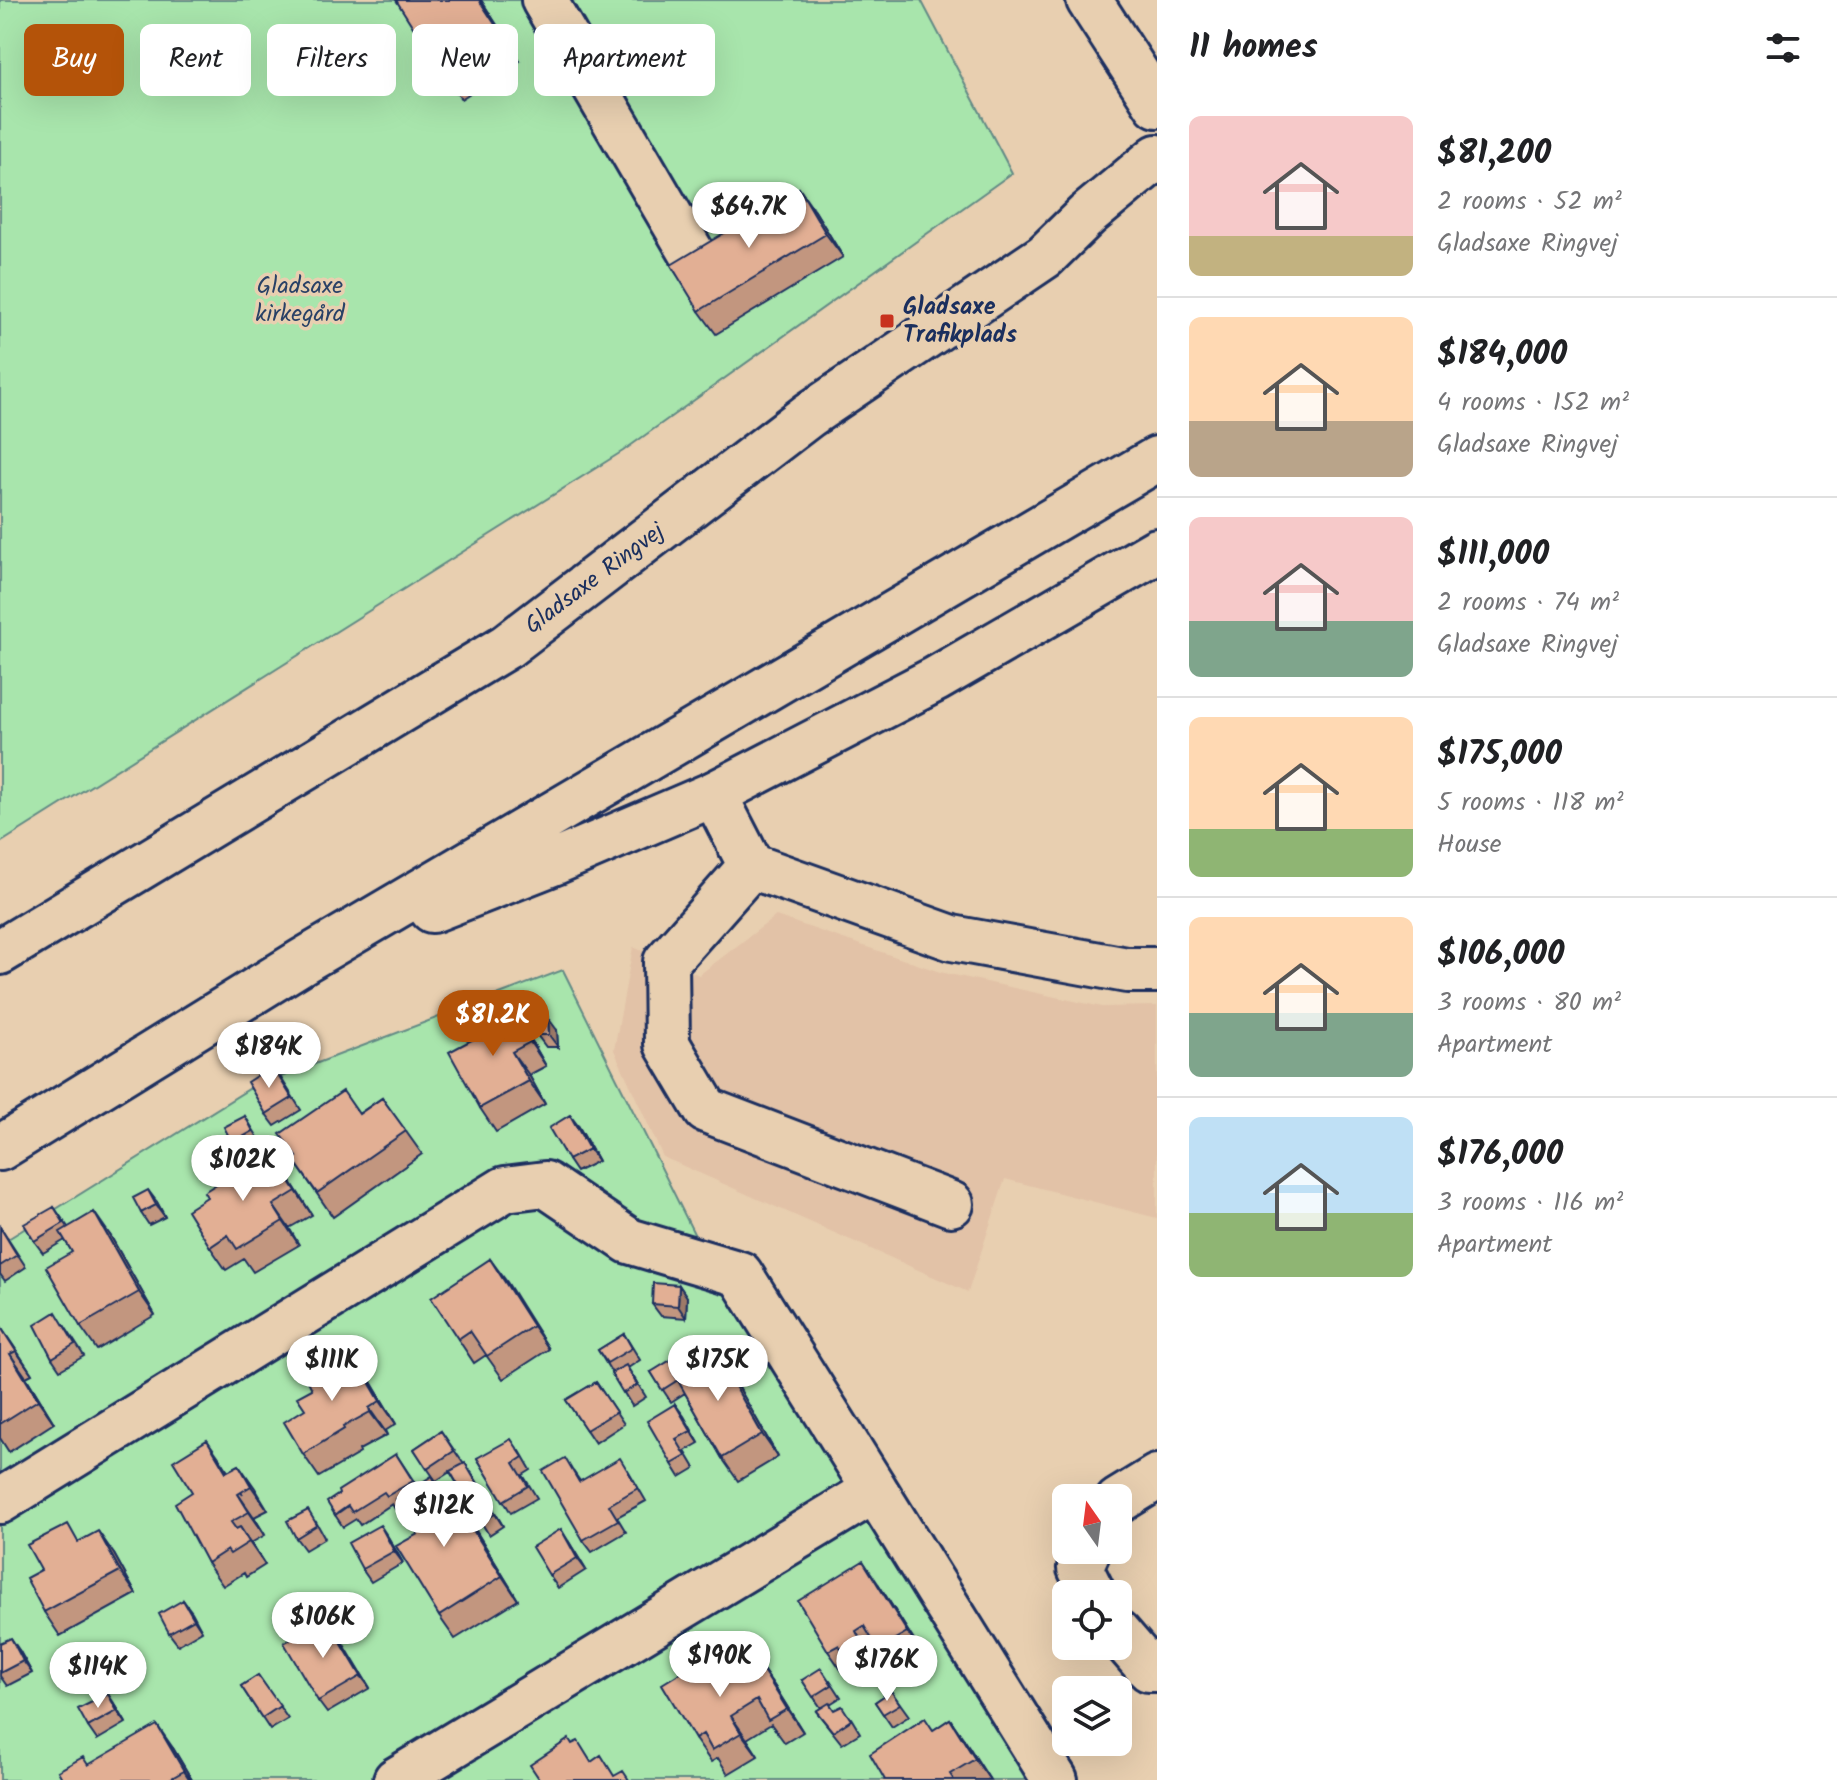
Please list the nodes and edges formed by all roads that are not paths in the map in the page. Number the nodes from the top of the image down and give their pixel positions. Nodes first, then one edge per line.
1 (544, 0) edge
2 (1089, 0) edge
3 (1157, 105) edge
4 (1157, 157) edge
5 (696, 260) edge
6 (1157, 459) edge
7 (1157, 551) edge
8 (714, 794) junction
9 (751, 866) junction
10 (0, 952) edge
11 (303, 961) junction
12 (1157, 970) edge
13 (0, 1148) edge
14 (951, 1204) dead end
15 (1157, 1477) edge
16 (875, 1490) junction
17 (1132, 1492) edge
18 (0, 1501) edge
19 (1132, 1649) edge
20 (1157, 1669) edge
21 (396, 1780) edge
22 (1055, 1780) edge

1 - 5 main road
2 - 3 main road
4 - 10 main road, Gladsaxe Ringvej
6 - 11 main road
7 - 8 main road
8 - 9 main road
8 - 11 main road
9 - 12 main road
9 - 14 main road
11 - 13 main road
15 - 17 main road
16 - 18 main road
16 - 21 main road
16 - 22 main road
19 - 20 main road

